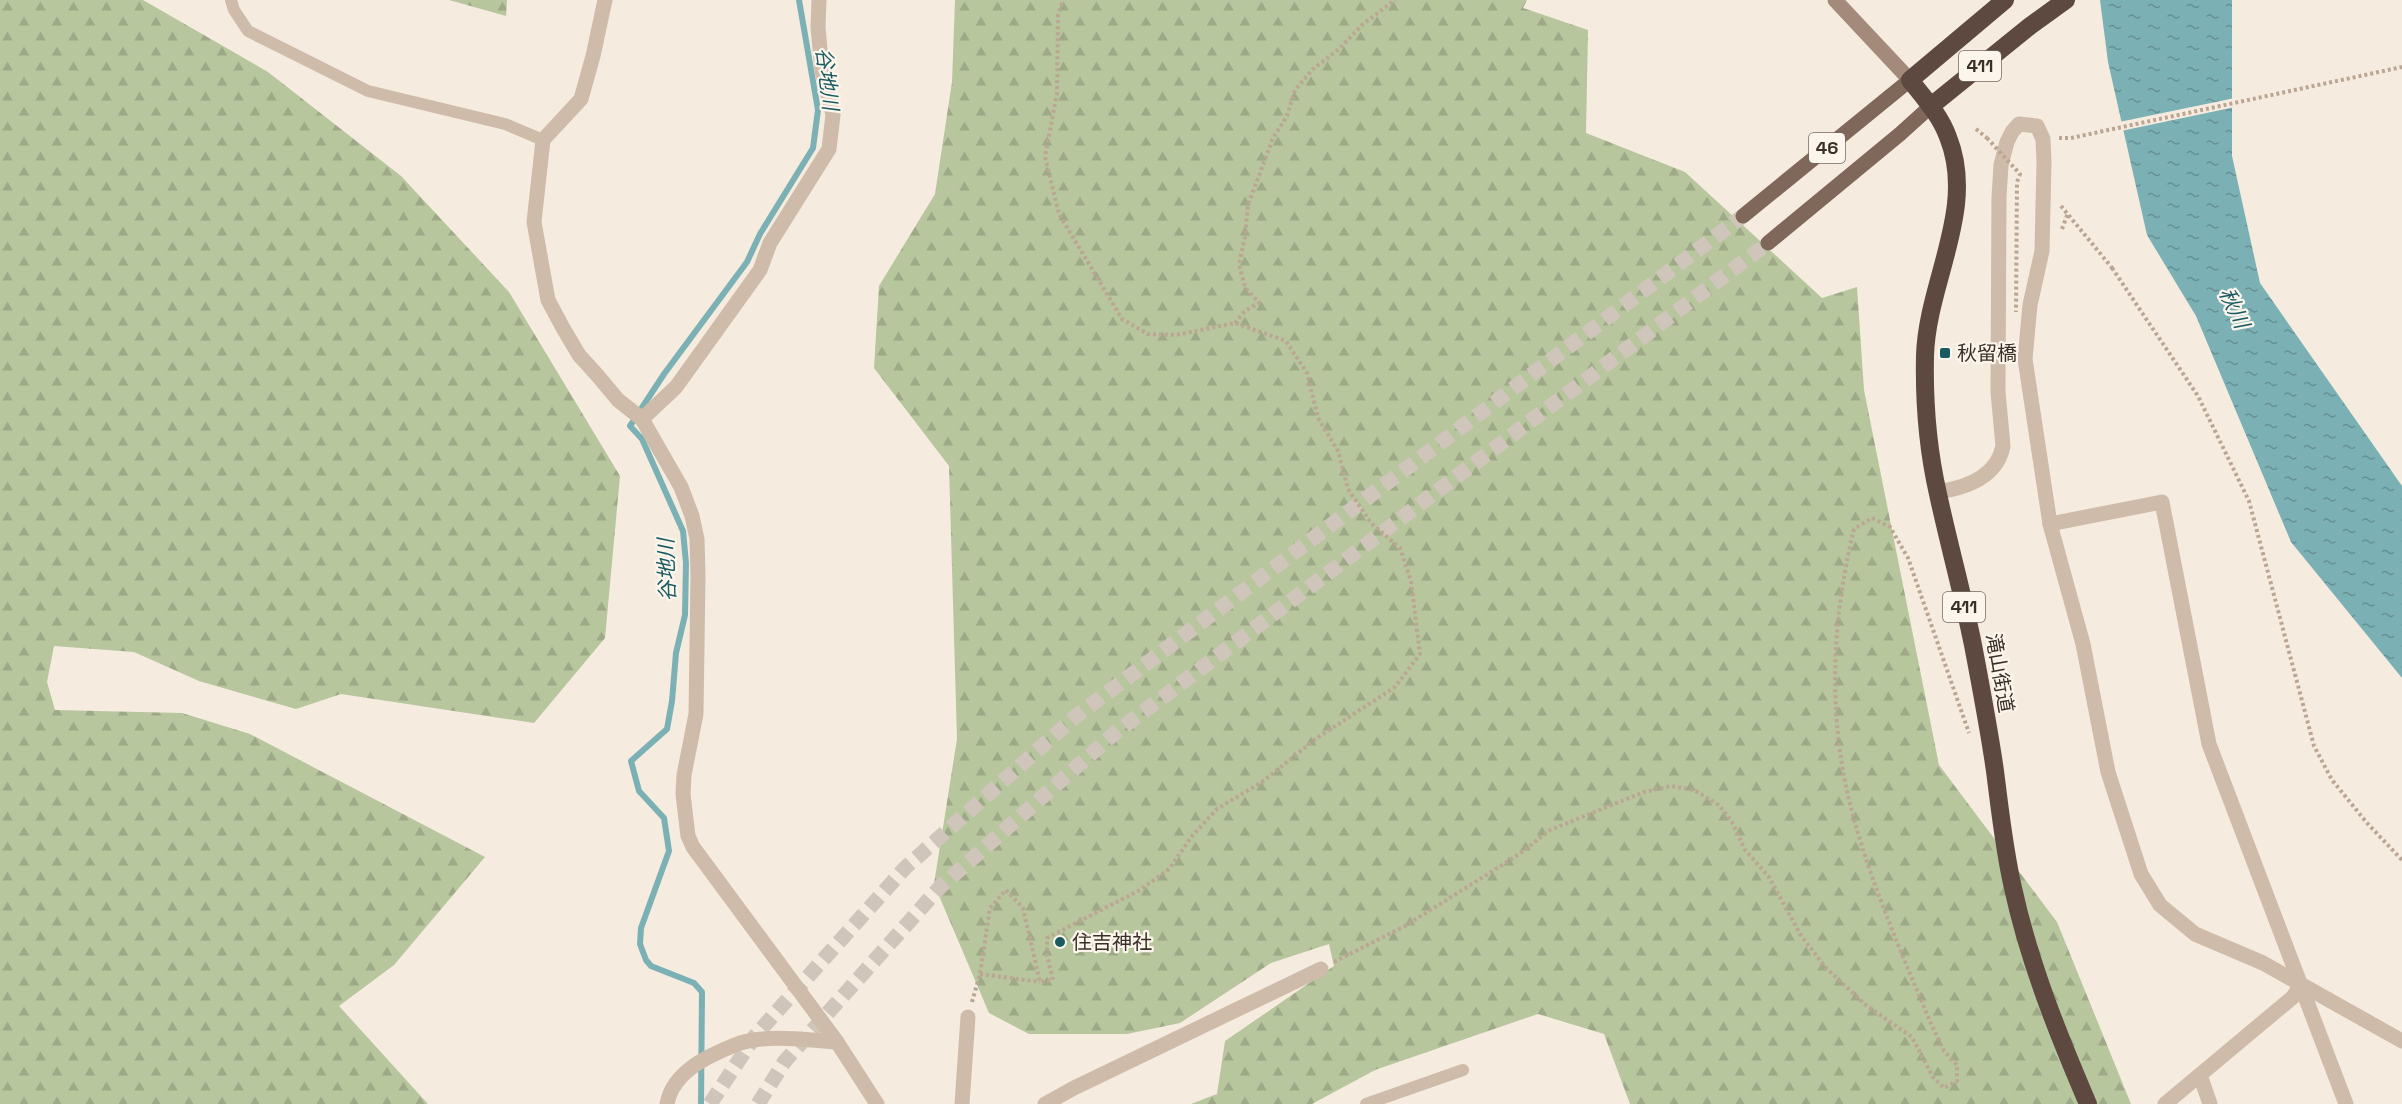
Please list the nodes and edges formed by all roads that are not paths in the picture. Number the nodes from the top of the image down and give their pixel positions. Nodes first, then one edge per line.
1 (231, 0) edge
2 (605, 0) edge
3 (819, 0) edge
4 (1835, 0) edge
5 (2005, 0) edge
6 (2066, 0) edge
7 (1910, 80) junction
8 (1931, 106) junction
9 (543, 140) junction
10 (1743, 216) tunnel mouth
11 (1768, 243) tunnel mouth
12 (642, 419) junction
13 (1937, 492) junction
14 (2050, 524) junction
15 (1321, 969) road end
16 (2301, 984) junction
17 (968, 1017) road end
18 (2402, 1041) edge
19 (837, 1042) junction
20 (1463, 1070) dead end
21 (2200, 1076) junction
22 (667, 1104) edge
23 (877, 1104) edge
24 (962, 1104) edge
25 (1045, 1104) edge
26 (1366, 1104) edge
27 (2088, 1104) edge
28 (2165, 1104) edge
29 (2210, 1104) edge
30 (2346, 1104) edge

1 - 9 lane
2 - 9 street
3 - 12 street
4 - 7 street
5 - 7 highway, 411
6 - 8 highway, 411
7 - 8 highway, 滝山街道 / 411
7 - 10 main road, 46
8 - 11 main road, 46
8 - 13 highway, 滝山街道 / 411
9 - 12 street
12 - 19 street
13 - 14 street
13 - 27 highway, 滝山街道 / 411
14 - 16 street
14 - 16 street
15 - 25 street
16 - 18 street
16 - 21 street
16 - 30 street
17 - 24 street
19 - 22 street
19 - 23 street
20 - 26 lane
21 - 28 street
21 - 29 street

